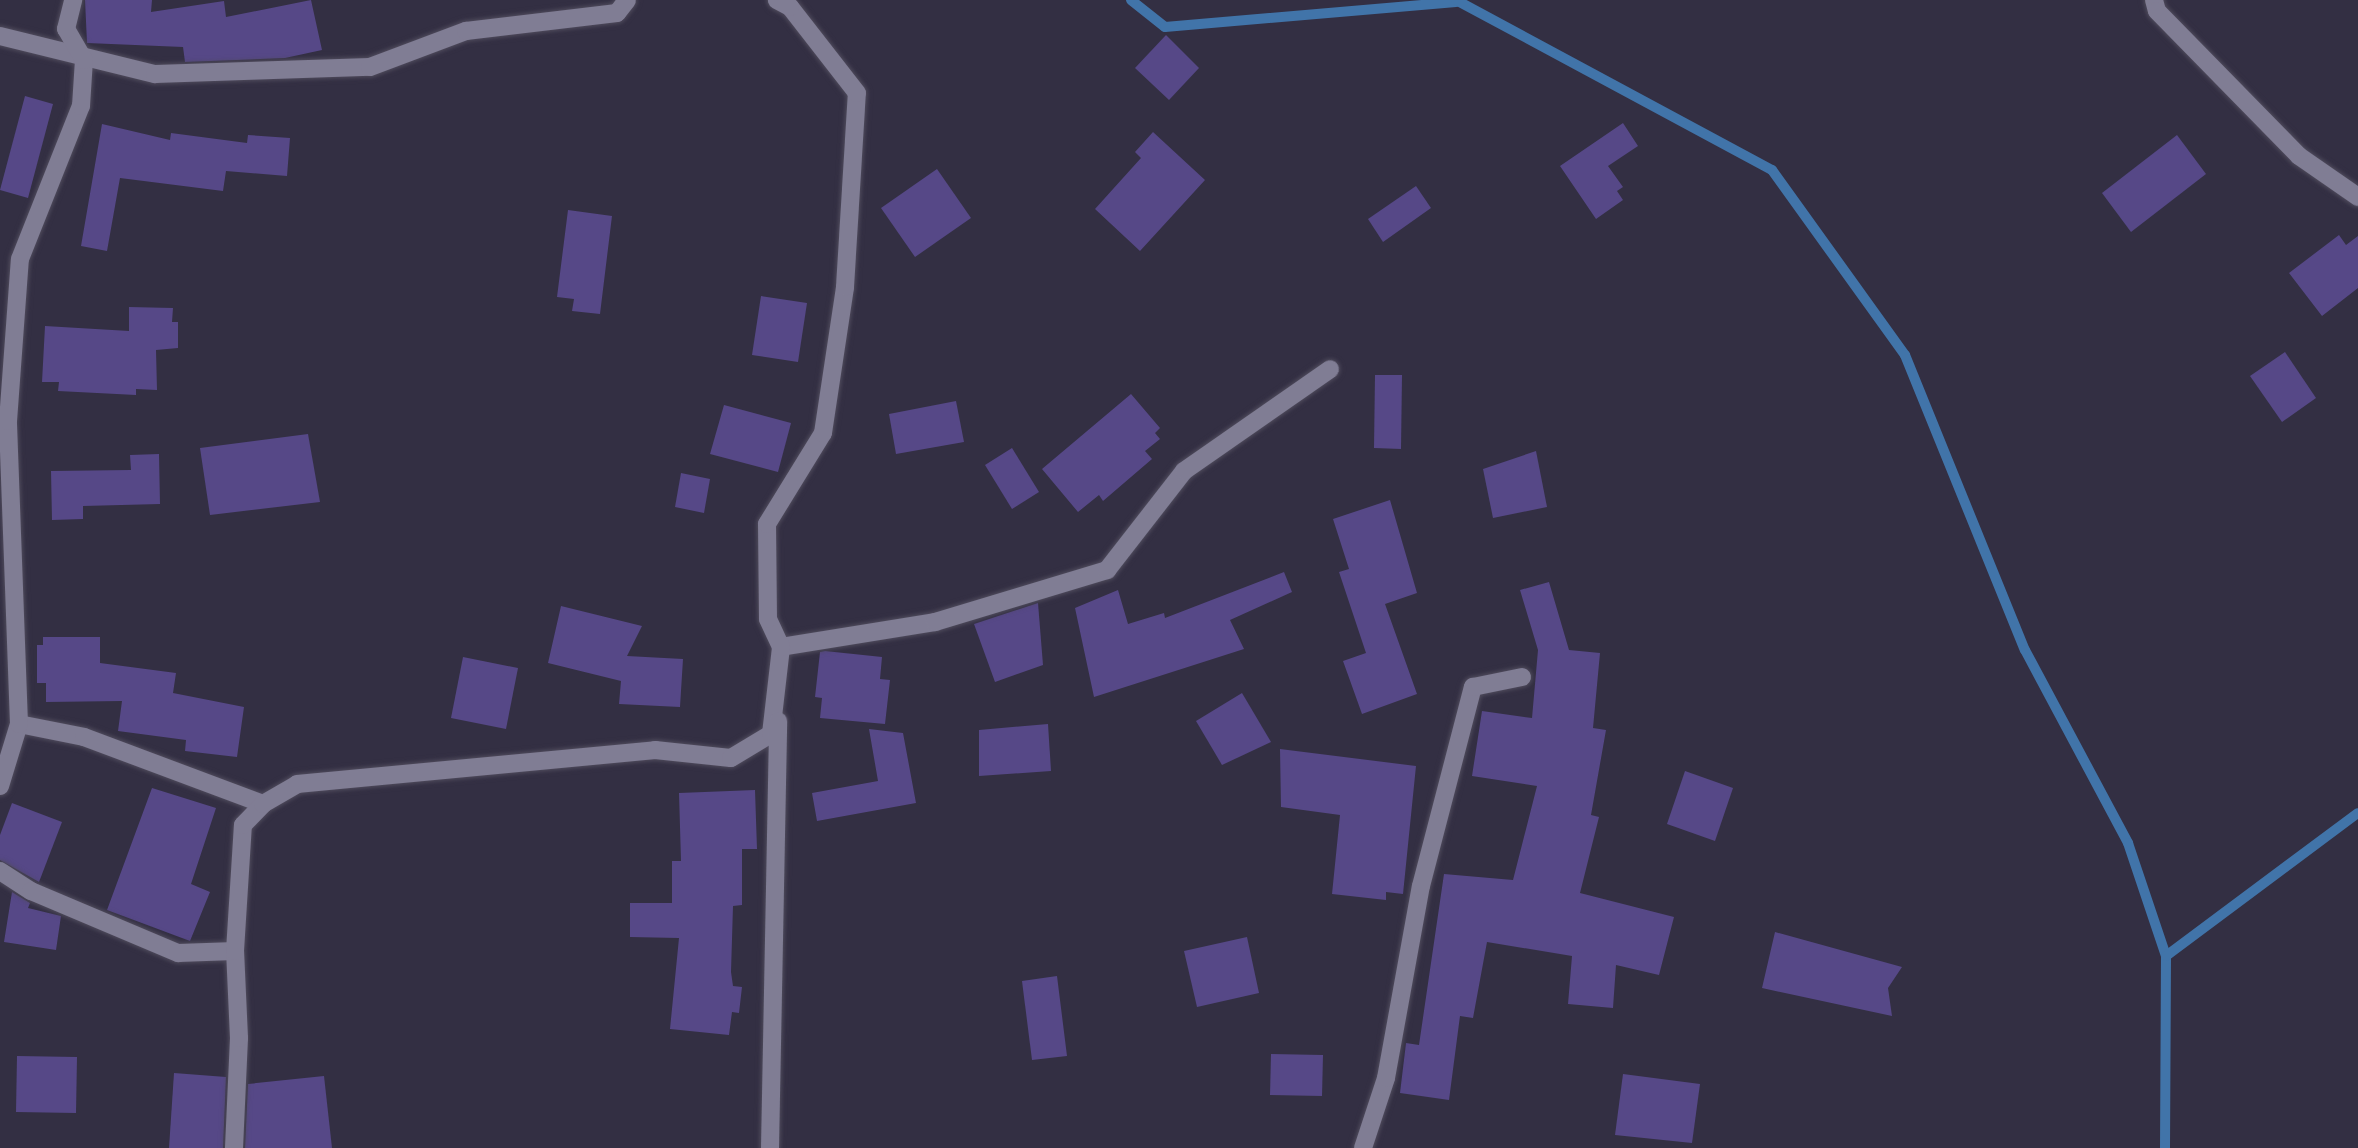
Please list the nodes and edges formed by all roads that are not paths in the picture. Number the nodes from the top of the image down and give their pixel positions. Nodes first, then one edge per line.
1 (73, 0) edge
2 (627, 0) edge
3 (777, 0) edge
4 (2154, 0) edge
5 (0, 36) edge
6 (84, 60) junction
7 (2358, 197) edge
8 (1330, 369) dead end
9 (781, 647) junction
10 (1522, 677) dead end
11 (778, 707) junction
12 (19, 723) junction
13 (0, 786) edge
14 (263, 804) junction
15 (0, 871) edge
16 (235, 951) junction
17 (234, 1148) edge
18 (769, 1148) edge
19 (1363, 1148) edge

1 - 6 street
2 - 6 street
3 - 9 street
4 - 7 street
5 - 6 street
6 - 12 street
8 - 9 street
9 - 11 street
10 - 19 street
11 - 14 street
11 - 18 street
12 - 13 street
12 - 14 street
14 - 16 street
15 - 16 street
16 - 17 street

